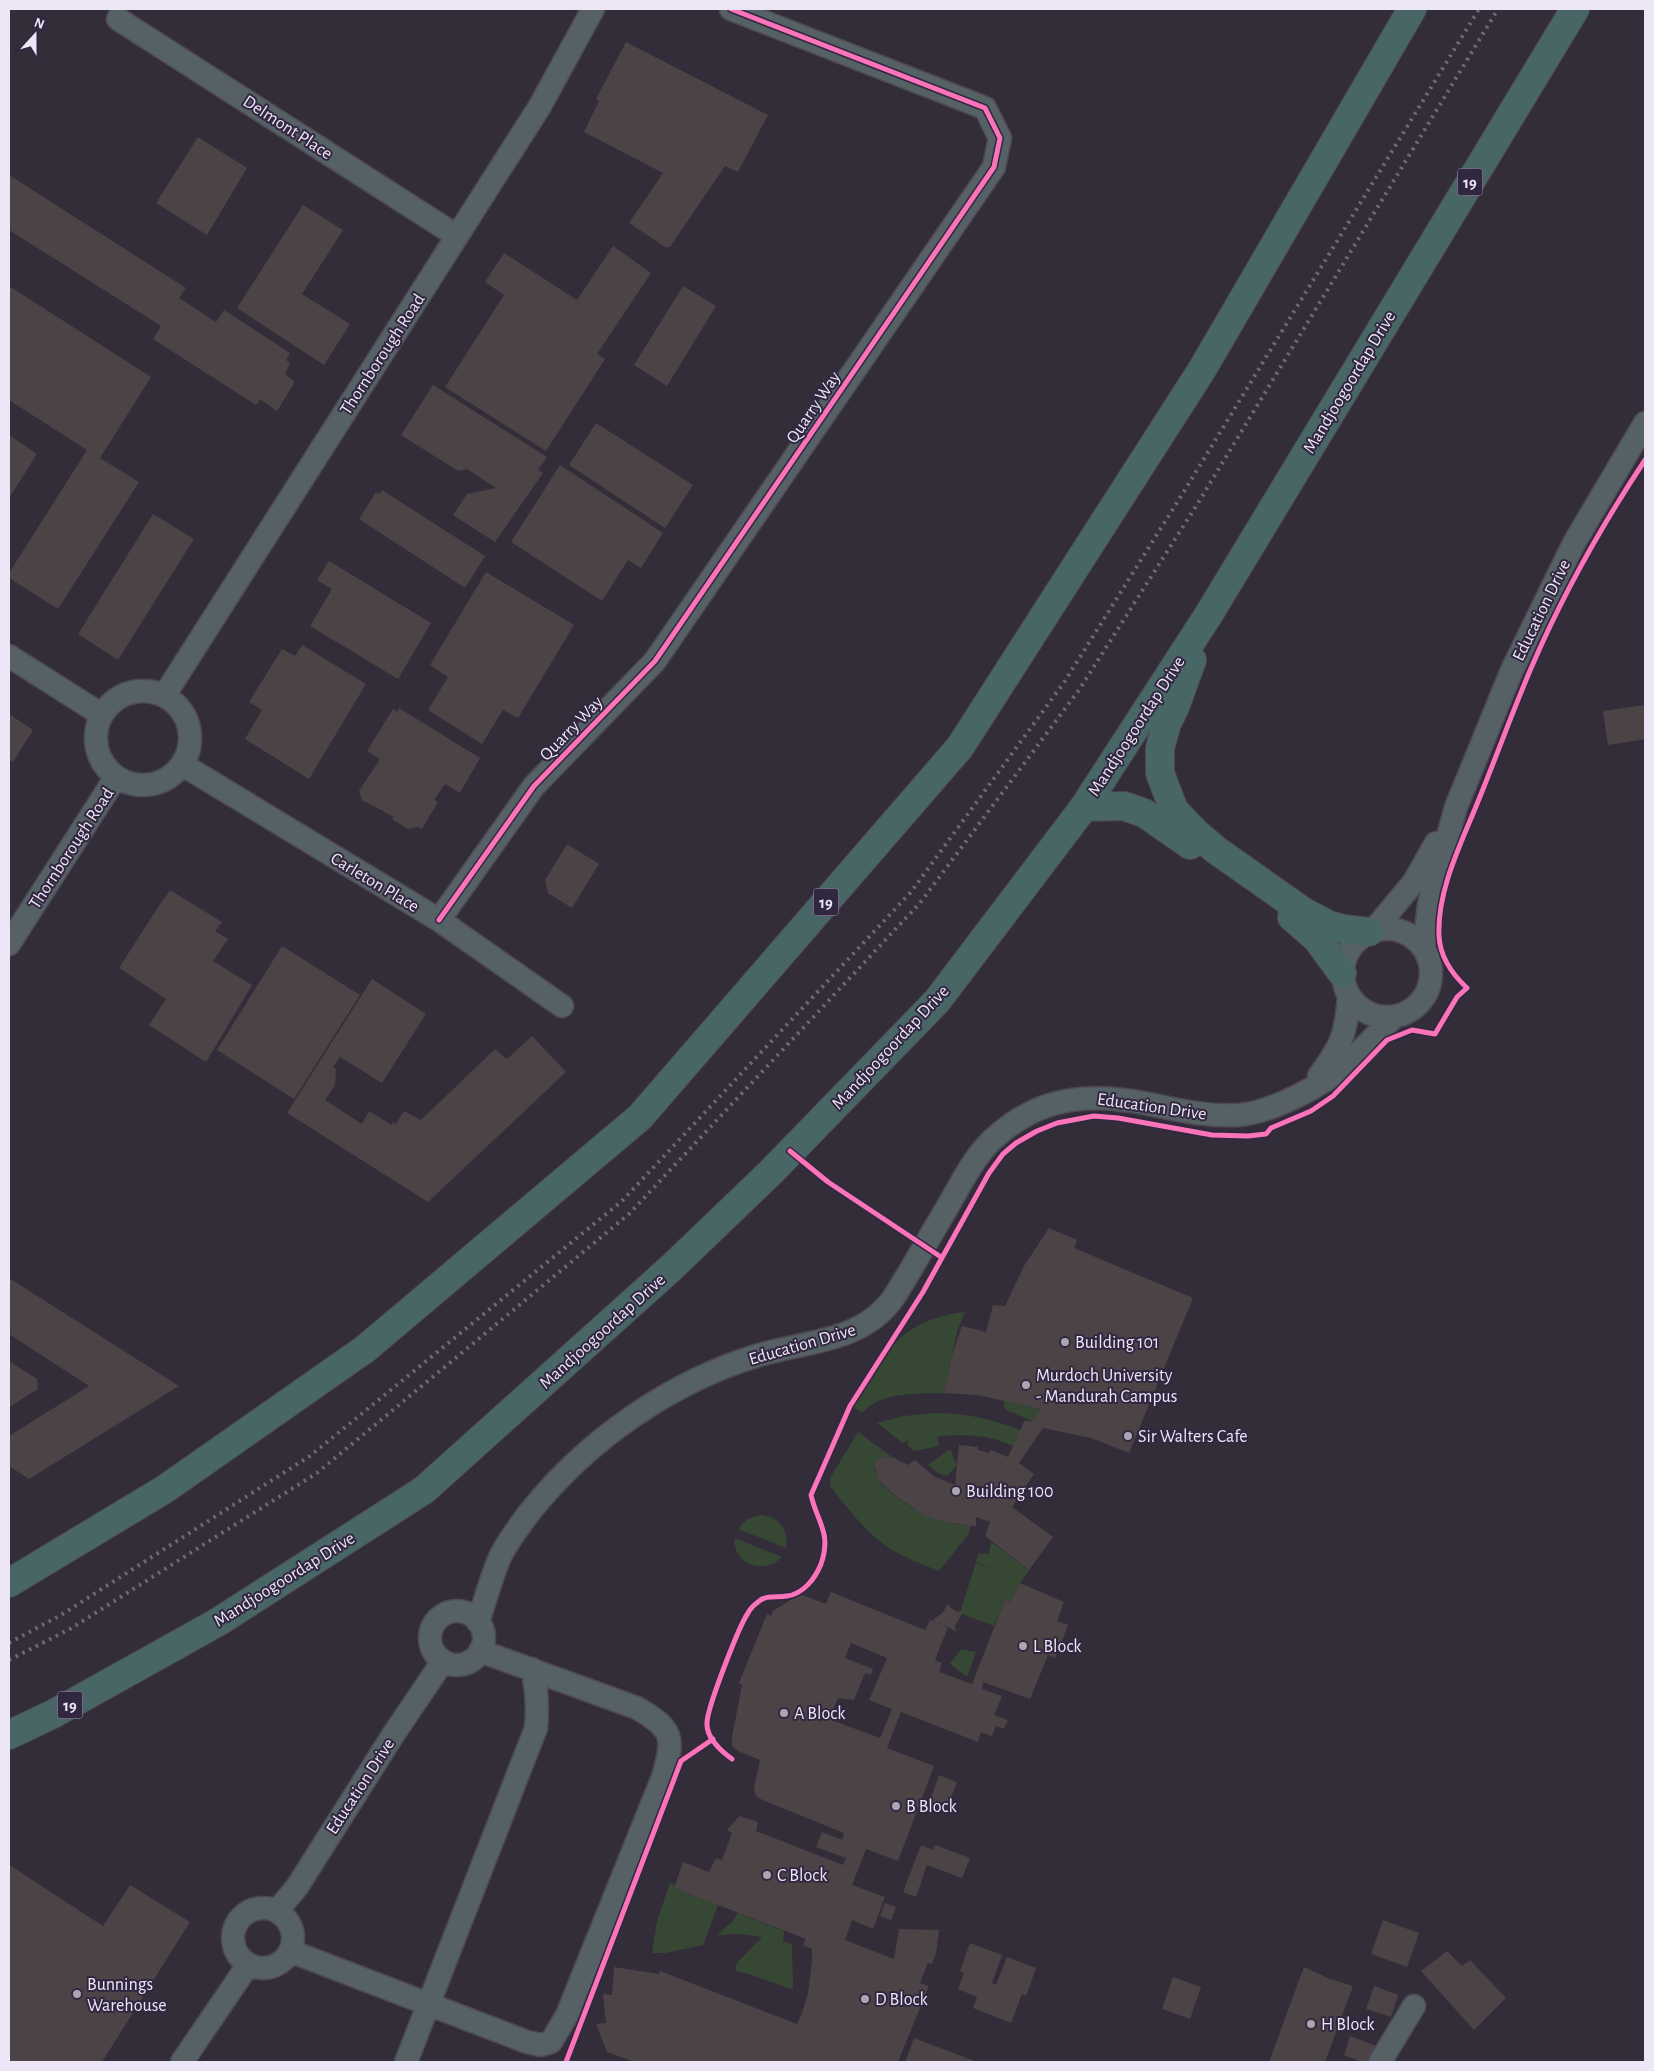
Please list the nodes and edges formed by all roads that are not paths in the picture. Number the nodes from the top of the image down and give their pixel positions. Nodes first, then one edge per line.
1 (592, 9) edge
2 (731, 9) edge
3 (1412, 9) edge
4 (1575, 9) edge
5 (118, 19) dead end
6 (457, 236) junction
7 (1645, 422) edge
8 (1209, 614) junction
9 (9, 656) edge
10 (164, 696) junction
11 (102, 715) junction
12 (183, 764) junction
13 (116, 777) junction
14 (1084, 807) junction
15 (1456, 807) junction
16 (439, 920) junction
17 (1371, 931) junction
18 (9, 944) edge
19 (1424, 949) junction
20 (1346, 985) junction
21 (562, 1006) dead end
22 (1395, 1016) junction
23 (1310, 1089) junction
24 (9, 1583) edge
25 (478, 1622) junction
26 (480, 1651) junction
27 (444, 1662) junction
28 (532, 1668) junction
29 (9, 1735) edge
30 (277, 1911) junction
31 (290, 1951) junction
32 (248, 1965) junction
33 (428, 2004) junction
34 (1414, 2006) dead end
35 (182, 2062) edge
36 (406, 2062) edge
37 (1380, 2062) edge

1 - 6 street, Thornborough Road
2 - 16 street, Quarry Way
3 - 24 highway, 19
4 - 8 highway, Mandjoogoordap Drive / 19
5 - 6 street, Delmont Place
6 - 10 street, Thornborough Road
7 - 15 street, Education Drive
8 - 14 highway, Mandjoogoordap Drive / 19
8 - 17 highway
9 - 11 street
10 - 11 street
10 - 12 street
11 - 13 street
12 - 13 street
12 - 16 street, Carleton Place
13 - 18 street, Thornborough Road
14 - 20 highway
14 - 29 highway, Mandjoogoordap Drive / 19
15 - 17 street, Education Drive
15 - 19 street, Education Drive
16 - 21 street, Carleton Place
17 - 19 street
17 - 20 street
19 - 22 street
20 - 22 street
20 - 23 street, Education Drive
22 - 23 street, Education Drive
23 - 25 street, Education Drive
25 - 26 street
25 - 27 street
26 - 27 street
26 - 28 street
27 - 30 street, Education Drive
28 - 33 street
28 - 33 street
30 - 31 street
30 - 32 street
31 - 32 street
31 - 33 street
32 - 35 street
33 - 36 street
34 - 37 street

